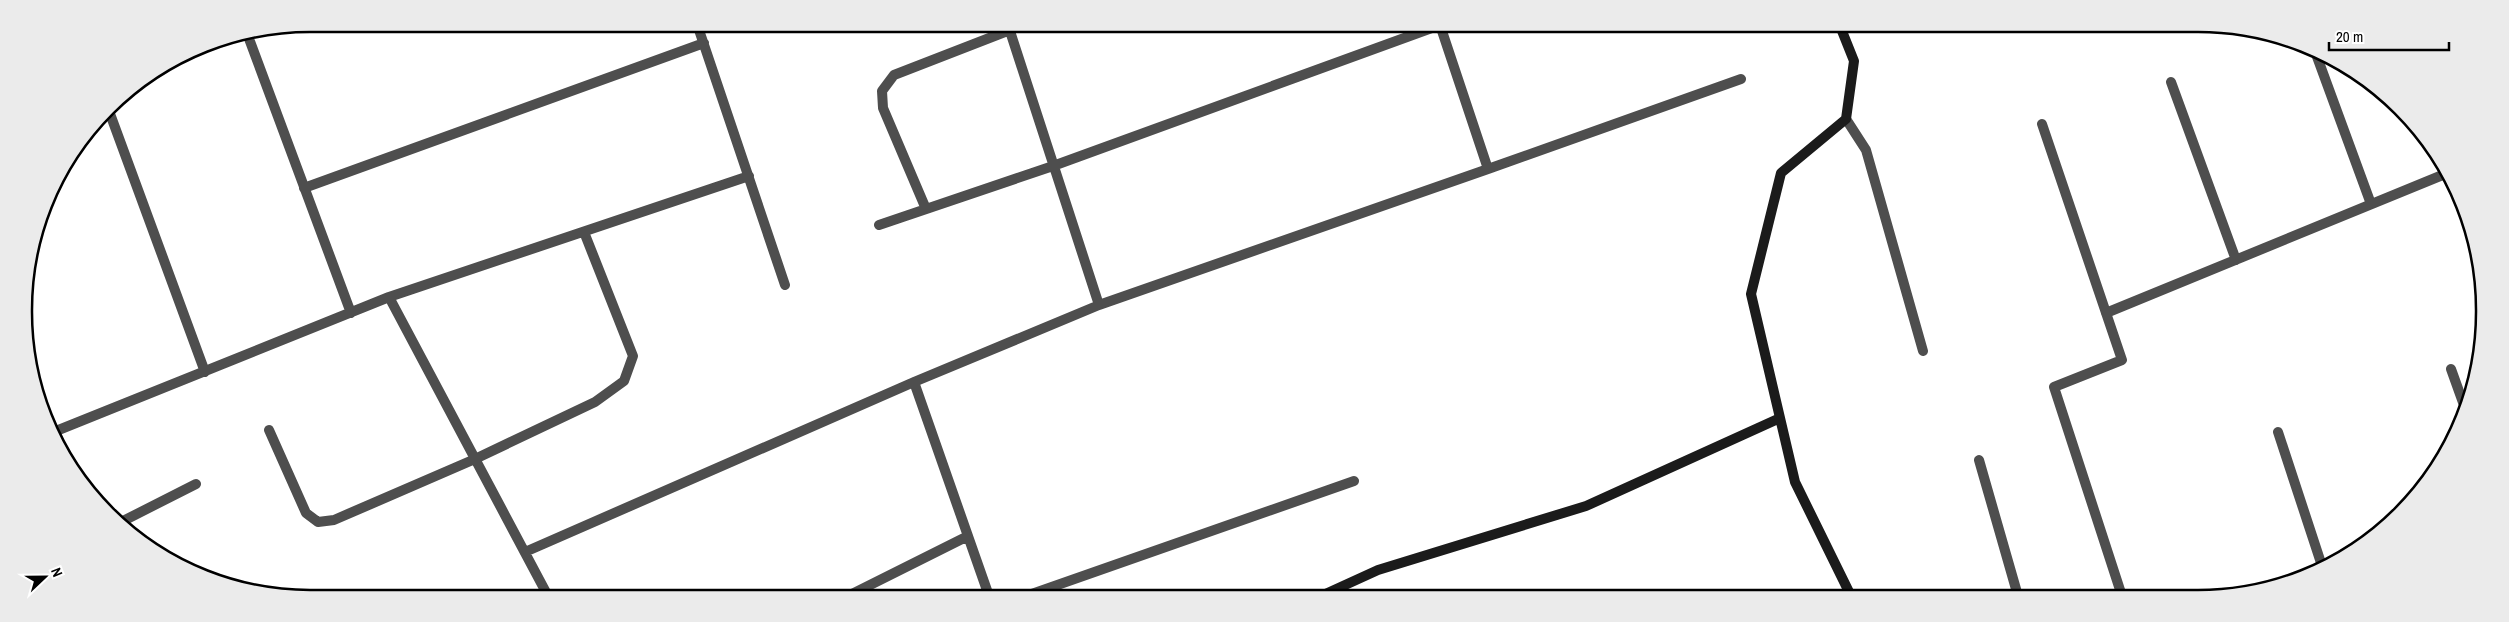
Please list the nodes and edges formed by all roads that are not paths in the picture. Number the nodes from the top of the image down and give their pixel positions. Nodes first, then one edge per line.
1 (700, 32) edge
2 (999, 32) edge
3 (1010, 32) edge
4 (1421, 32) edge
5 (1442, 32) edge
6 (1842, 32) edge
7 (249, 40) edge
8 (704, 43) junction
9 (2318, 60) edge
10 (1741, 79) dead end
11 (2170, 82) dead end
12 (111, 117) edge
13 (1846, 119) junction
14 (2042, 124) dead end
15 (1052, 166) junction
16 (1488, 169) junction
17 (750, 176) junction
18 (2441, 176) edge
19 (304, 188) junction
20 (2371, 204) junction
21 (926, 209) junction
22 (879, 225) dead end
23 (584, 232) junction
24 (2236, 260) junction
25 (786, 285) dead end
26 (389, 297) junction
27 (1099, 305) junction
28 (351, 313) junction
29 (2106, 313) junction
30 (1923, 351) dead end
31 (2451, 369) dead end
32 (205, 372) junction
33 (914, 382) junction
34 (2462, 400) edge
35 (1780, 418) junction
36 (59, 430) edge
37 (269, 430) dead end
38 (2278, 432) dead end
39 (475, 460) junction
40 (1979, 460) dead end
41 (1354, 481) dead end
42 (196, 484) dead end
43 (126, 519) edge
44 (968, 536) junction
45 (525, 552) junction
46 (2320, 561) edge
47 (545, 590) edge
48 (860, 590) edge
49 (987, 590) edge
50 (1043, 590) edge
51 (1334, 590) edge
52 (1847, 590) edge
53 (2016, 590) edge
54 (2120, 590) edge

1 - 8 street
2 - 21 street
3 - 15 street
4 - 15 street
5 - 16 street
6 - 13 street
7 - 19 street
8 - 17 street
8 - 19 street
9 - 20 street
10 - 16 street
11 - 24 street
12 - 32 street
13 - 30 street
13 - 35 street
14 - 29 street
15 - 21 street
15 - 27 street
16 - 27 street
17 - 23 street
17 - 25 street
18 - 20 street
19 - 28 street
20 - 24 street
21 - 22 street
23 - 26 street
23 - 39 street
24 - 29 street
26 - 28 street
26 - 39 street
27 - 33 street
28 - 32 street
29 - 54 street
31 - 34 street
32 - 36 street
33 - 44 street
33 - 45 street
35 - 51 street
35 - 52 street
37 - 39 street
38 - 46 street
39 - 45 street
40 - 53 street
41 - 50 street
42 - 43 street
44 - 48 street
44 - 49 street
45 - 47 street

